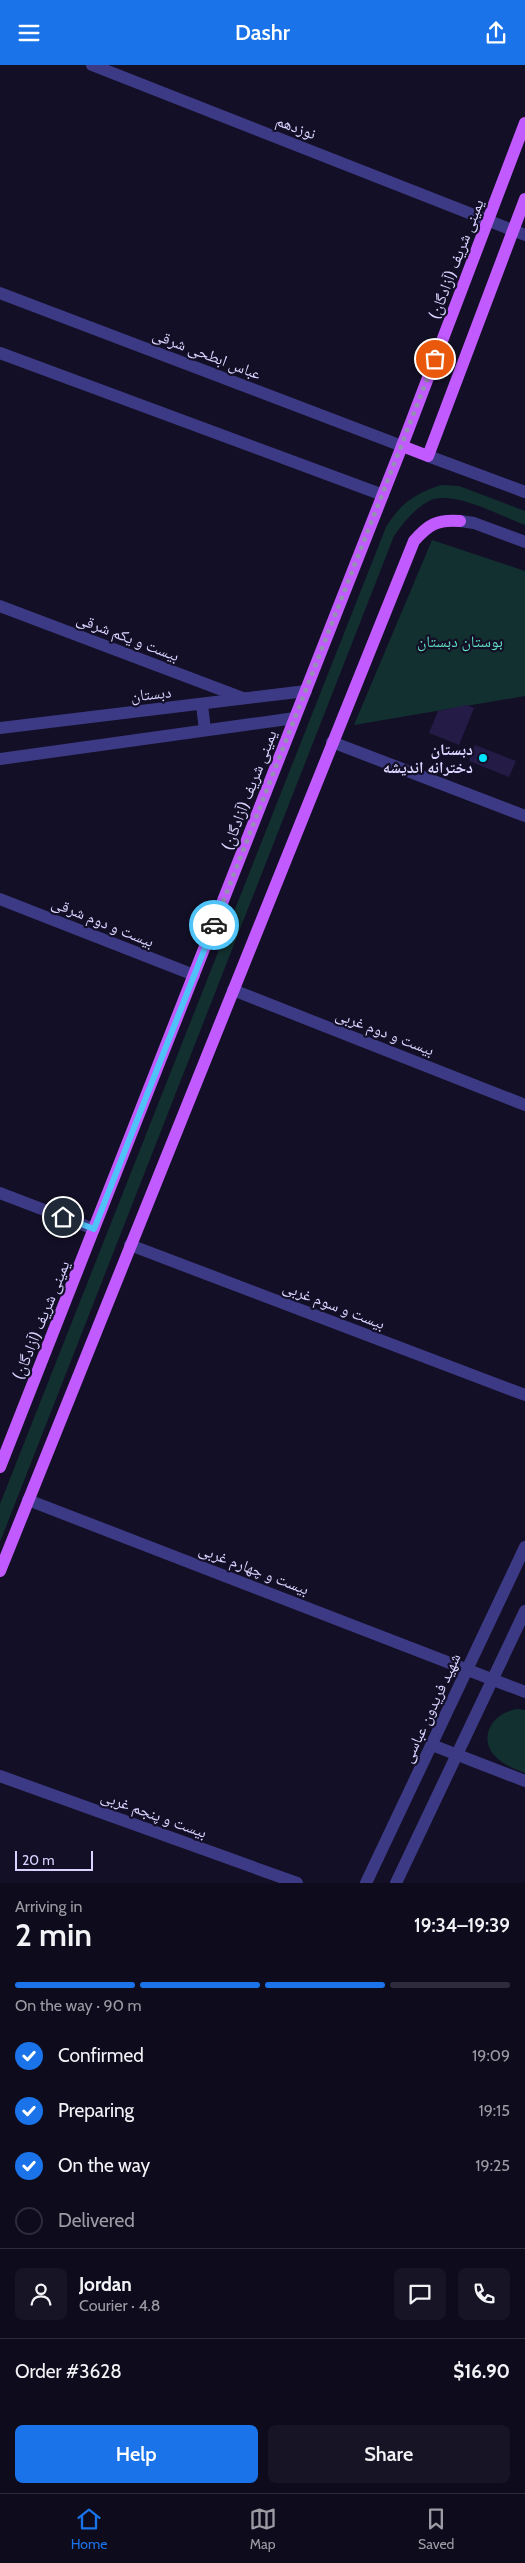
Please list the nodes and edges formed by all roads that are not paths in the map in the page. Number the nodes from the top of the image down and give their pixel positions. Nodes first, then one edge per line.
1 (92, 65) edge
2 (525, 123) edge
3 (525, 199) edge
4 (488, 220) junction
5 (519, 233) edge
6 (0, 293) edge
7 (0, 353) edge
8 (402, 446) junction
9 (428, 456) junction
10 (525, 491) edge
11 (383, 495) junction
12 (460, 521) joint
13 (525, 542) edge
14 (0, 606) edge
15 (306, 691) junction
16 (245, 699) junction
17 (202, 705) junction
18 (295, 718) junction
19 (0, 728) edge
20 (205, 730) junction
21 (332, 742) junction
22 (0, 759) edge
23 (525, 815) edge
24 (0, 899) edge
25 (194, 975) junction
26 (233, 990) junction
27 (525, 1105) edge
28 (0, 1193) edge
29 (94, 1229) junction
30 (130, 1245) junction
31 (525, 1395) edge
32 (0, 1467) edge
33 (28, 1500) junction
34 (525, 1547) edge
35 (0, 1571) edge
36 (525, 1611) edge
37 (467, 1669) junction
38 (493, 1679) junction
39 (525, 1692) edge
40 (432, 1745) junction
41 (457, 1755) junction
42 (0, 1775) edge
43 (525, 1781) edge
44 (297, 1883) edge
45 (366, 1883) edge
46 (396, 1883) edge

1 - 4 street, نوزدهم
2 - 4 main road, یمینی شریف (آزادگان)
3 - 5 main road
4 - 5 street, نوزدهم
4 - 8 main road, یمینی شریف (آزادگان)
5 - 9 main road
6 - 8 street, عباس ابطحی شرقی
7 - 11 street
8 - 9 main road
8 - 11 main road, یمینی شریف (آزادگان)
9 - 10 street
11 - 15 main road, یمینی شریف (آزادگان)
12 - 13 street
12 - 21 main road
14 - 16 street, بیست و یکم شرقی
15 - 16 street, دبستان
15 - 18 main road, یمینی شریف (آزادگان)
16 - 17 street, دبستان
17 - 19 street, دبستان
17 - 20 street
18 - 20 street
18 - 25 main road, یمینی شریف (آزادگان)
20 - 22 street
21 - 23 street
21 - 26 main road
24 - 25 street, بیست و دوم شرقی
25 - 29 main road, یمینی شریف (آزادگان)
26 - 27 street, بیست و دوم غربی
26 - 30 main road
28 - 29 street
29 - 32 main road, یمینی شریف (آزادگان)
30 - 31 street, بیست و سوم غربی
30 - 33 main road
33 - 35 main road
33 - 37 street, بیست و چهارم غربی
34 - 37 street, شهید فریدون عباسی
36 - 38 street
37 - 38 street, بیست و چهارم غربی
37 - 40 street, شهید فریدون عباسی
38 - 39 street
38 - 41 street
40 - 41 street
40 - 45 street, شهید فریدون عباسی
41 - 43 street
41 - 46 street
42 - 44 street, بیست و پنجم غربی

